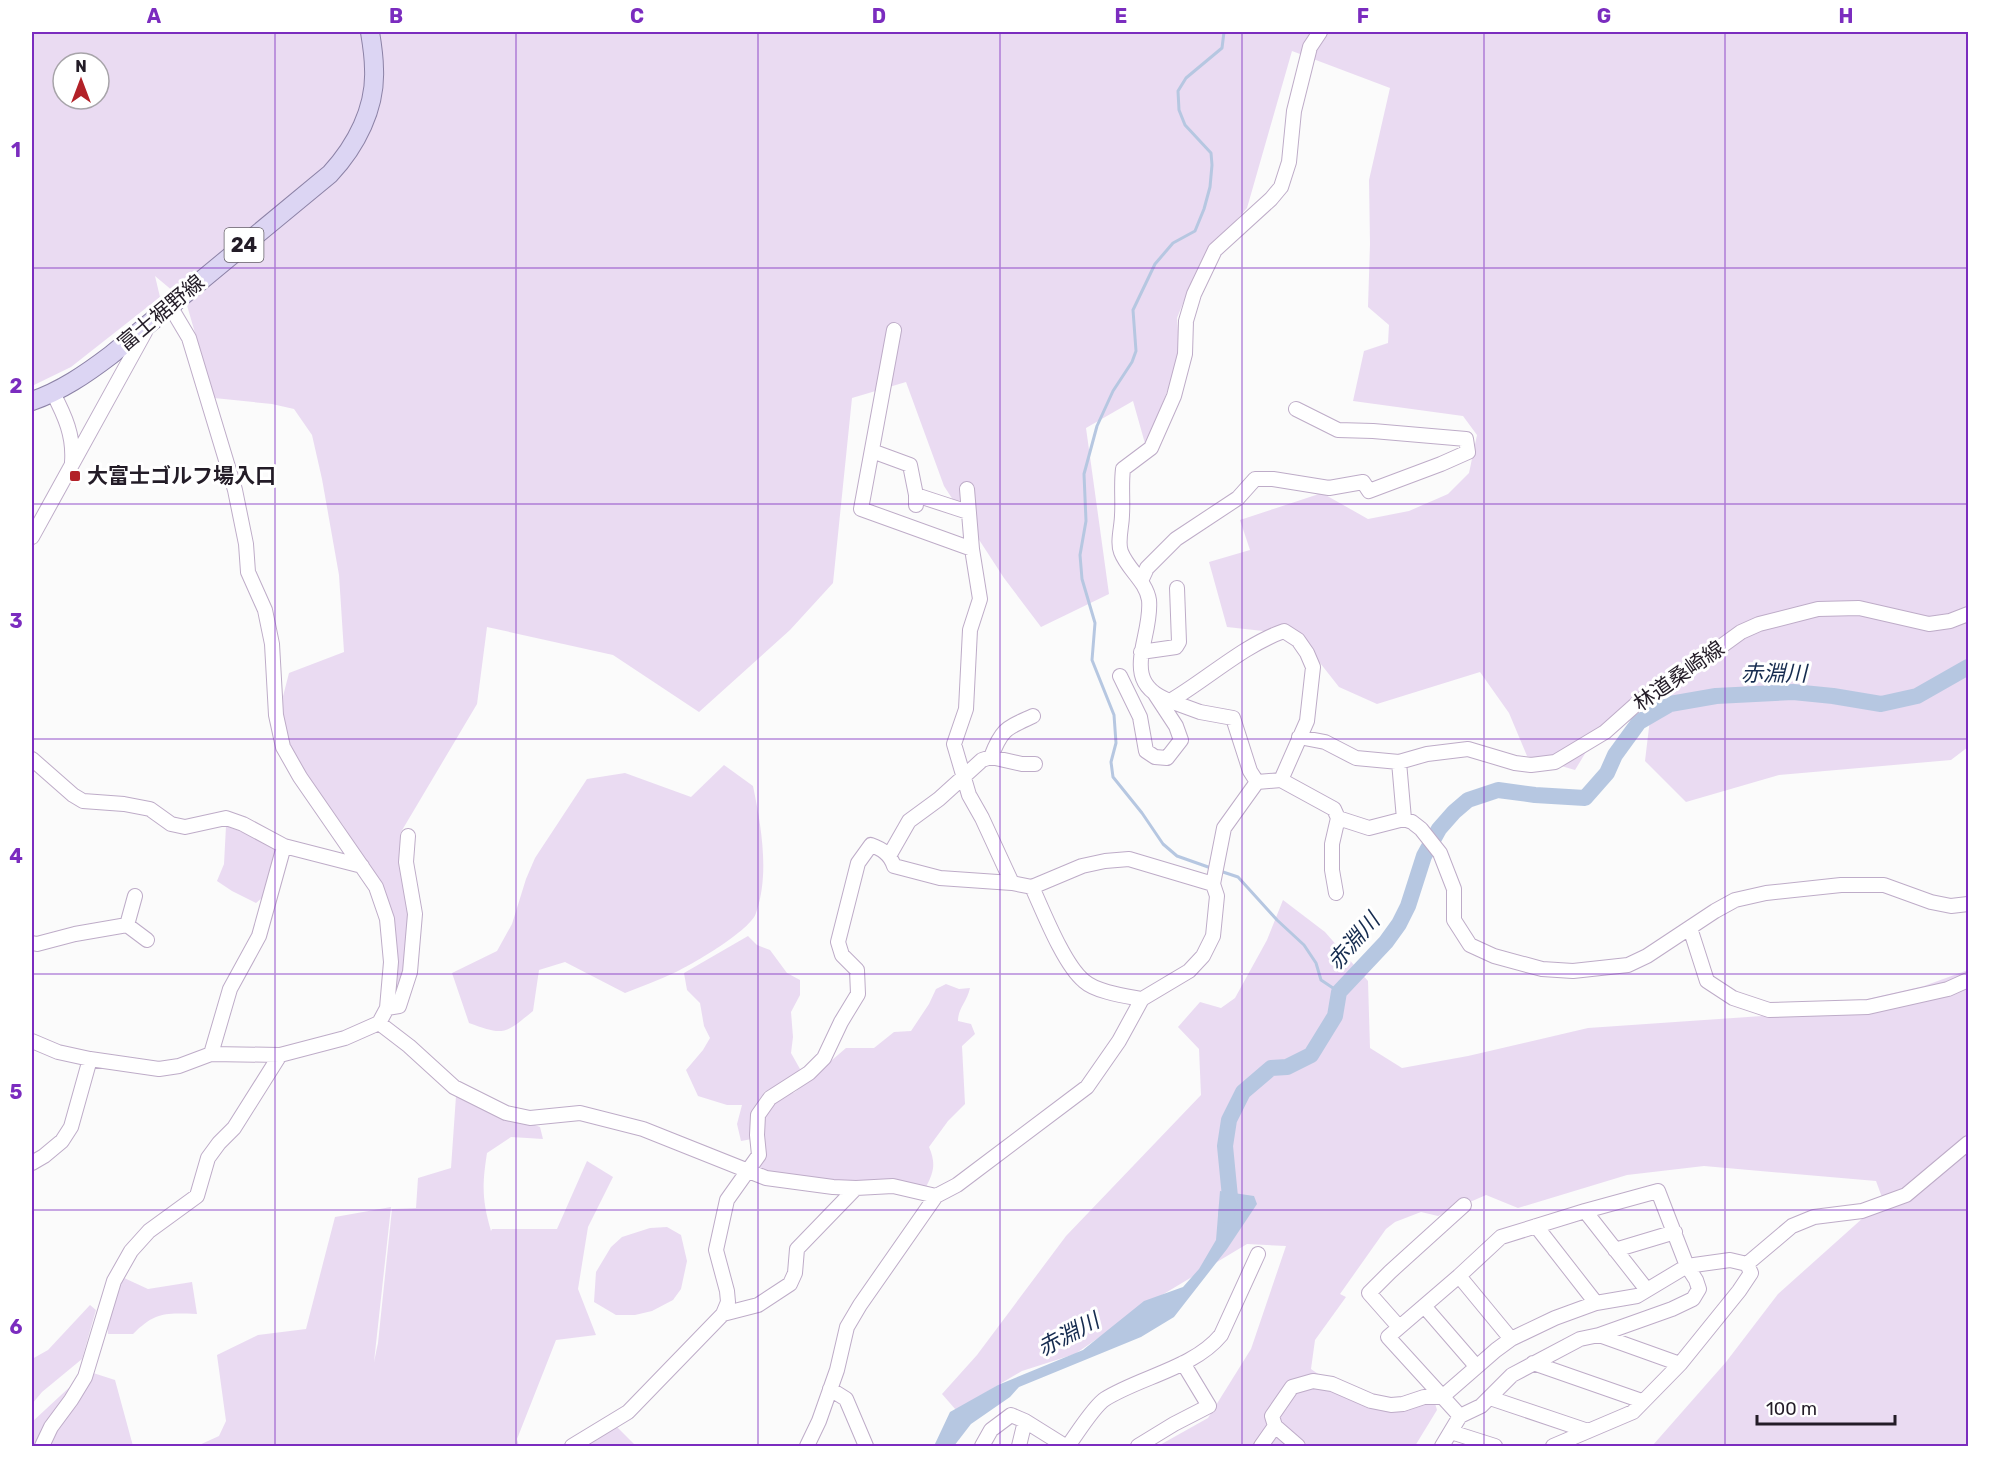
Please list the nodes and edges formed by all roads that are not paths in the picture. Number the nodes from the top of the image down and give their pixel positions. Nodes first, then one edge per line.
1 (370, 32) edge
2 (1320, 32) edge
3 (170, 306) junction
4 (150, 322) junction
5 (894, 330) dead end
6 (53, 393) junction
7 (32, 401) edge
8 (1296, 409) dead end
9 (872, 451) junction
10 (72, 465) junction
11 (967, 489) dead end
12 (968, 512) junction
13 (32, 537) edge
14 (972, 549) junction
15 (1141, 581) junction
16 (1177, 588) dead end
17 (1968, 614) edge
18 (1141, 652) junction
19 (1120, 676) dead end
20 (1155, 694) junction
21 (1170, 701) junction
22 (1033, 716) dead end
23 (1299, 737) junction
24 (991, 757) junction
25 (32, 759) edge
26 (1399, 762) junction
27 (1035, 764) dead end
28 (964, 776) junction
29 (1281, 780) junction
30 (1257, 782) junction
31 (1338, 818) junction
32 (1404, 819) junction
33 (408, 836) dead end
34 (284, 846) junction
35 (889, 856) junction
36 (362, 866) junction
37 (1214, 881) junction
38 (1012, 883) junction
39 (1032, 886) junction
40 (1336, 893) dead end
41 (135, 896) dead end
42 (1968, 904) edge
43 (127, 925) junction
44 (1690, 928) junction
45 (147, 940) dead end
46 (32, 943) edge
47 (1968, 980) edge
48 (1142, 999) junction
49 (387, 1008) junction
50 (379, 1023) junction
51 (32, 1041) edge
52 (211, 1054) junction
53 (280, 1055) junction
54 (90, 1059) junction
55 (1968, 1143) edge
56 (32, 1163) edge
57 (747, 1171) junction
58 (856, 1188) junction
59 (936, 1196) junction
60 (1464, 1204) dead end
61 (1585, 1211) junction
62 (1536, 1226) junction
63 (1675, 1232) junction
64 (1615, 1250) junction
65 (1258, 1254) dead end
66 (1747, 1264) junction
67 (1687, 1266) junction
68 (1459, 1276) junction
69 (1647, 1290) junction
70 (1596, 1303) junction
71 (1424, 1306) junction
72 (723, 1314) junction
73 (1399, 1327) junction
74 (1599, 1335) junction
75 (1511, 1339) junction
76 (1183, 1363) junction
77 (1533, 1363) junction
78 (1680, 1364) junction
79 (1476, 1366) junction
80 (830, 1389) junction
81 (1442, 1397) junction
82 (1490, 1398) junction
83 (1642, 1401) junction
84 (1460, 1416) junction
85 (1025, 1422) junction
86 (1275, 1426) junction
87 (1588, 1431) junction
88 (1451, 1432) junction
89 (42, 1446) edge
90 (572, 1446) edge
91 (807, 1446) edge
92 (866, 1446) edge
93 (982, 1446) edge
94 (1019, 1446) edge
95 (1066, 1446) edge
96 (1138, 1446) edge
97 (1261, 1446) edge
98 (1298, 1446) edge
99 (1442, 1446) edge
100 (1495, 1446) edge
101 (1553, 1446) edge

1 - 3 main road, 富士裾野線 / 24
2 - 15 street
3 - 4 main road, 富士裾野線 / 24
3 - 36 street
4 - 6 main road, 富士裾野線 / 24
4 - 10 street
5 - 9 street
6 - 7 main road, 富士裾野線 / 24
6 - 10 street
8 - 15 street
9 - 12 street
9 - 14 street
10 - 13 street
11 - 12 street
12 - 14 street
14 - 28 street
15 - 18 street
16 - 18 street
17 - 26 street, 林道桑崎線
18 - 20 street
19 - 20 street
20 - 21 street
21 - 23 street
21 - 30 street
22 - 24 street
23 - 26 street
23 - 29 street
24 - 27 street
24 - 28 street
25 - 34 street
26 - 32 street
28 - 35 street
28 - 38 street
29 - 30 street
29 - 31 street
30 - 37 street
31 - 32 street
31 - 40 street
32 - 44 street
33 - 49 street
34 - 36 street
34 - 52 street
35 - 38 street
35 - 57 street
36 - 49 street
37 - 39 street
37 - 48 street
38 - 39 street
39 - 48 street
41 - 43 street
42 - 44 street
43 - 45 street
43 - 46 street
44 - 47 street
48 - 59 street
49 - 50 street
50 - 53 street
50 - 57 street
51 - 54 street
52 - 53 street
52 - 54 street
53 - 89 street
54 - 56 street
55 - 66 street
57 - 58 street
57 - 72 street
58 - 59 street
58 - 72 street
59 - 80 street
60 - 73 street
61 - 62 street
61 - 63 street
61 - 64 street
62 - 68 street
62 - 70 street
63 - 64 street
63 - 67 street
64 - 69 street
65 - 76 street
66 - 67 street
66 - 78 street
67 - 69 street
67 - 74 street
68 - 71 street
68 - 75 street
69 - 70 street
70 - 75 street
71 - 73 street
71 - 79 street
72 - 90 street
73 - 81 street
74 - 77 street
74 - 78 street
75 - 79 street
76 - 95 street
76 - 96 street
77 - 82 street
77 - 83 street
78 - 83 street
79 - 81 street
80 - 91 street
80 - 92 street
81 - 84 street
81 - 86 street
82 - 84 street
82 - 87 street
83 - 87 street
84 - 88 street
85 - 93 street
85 - 94 street
85 - 95 street
86 - 97 street
86 - 98 street
87 - 101 street
88 - 99 street
88 - 100 street

